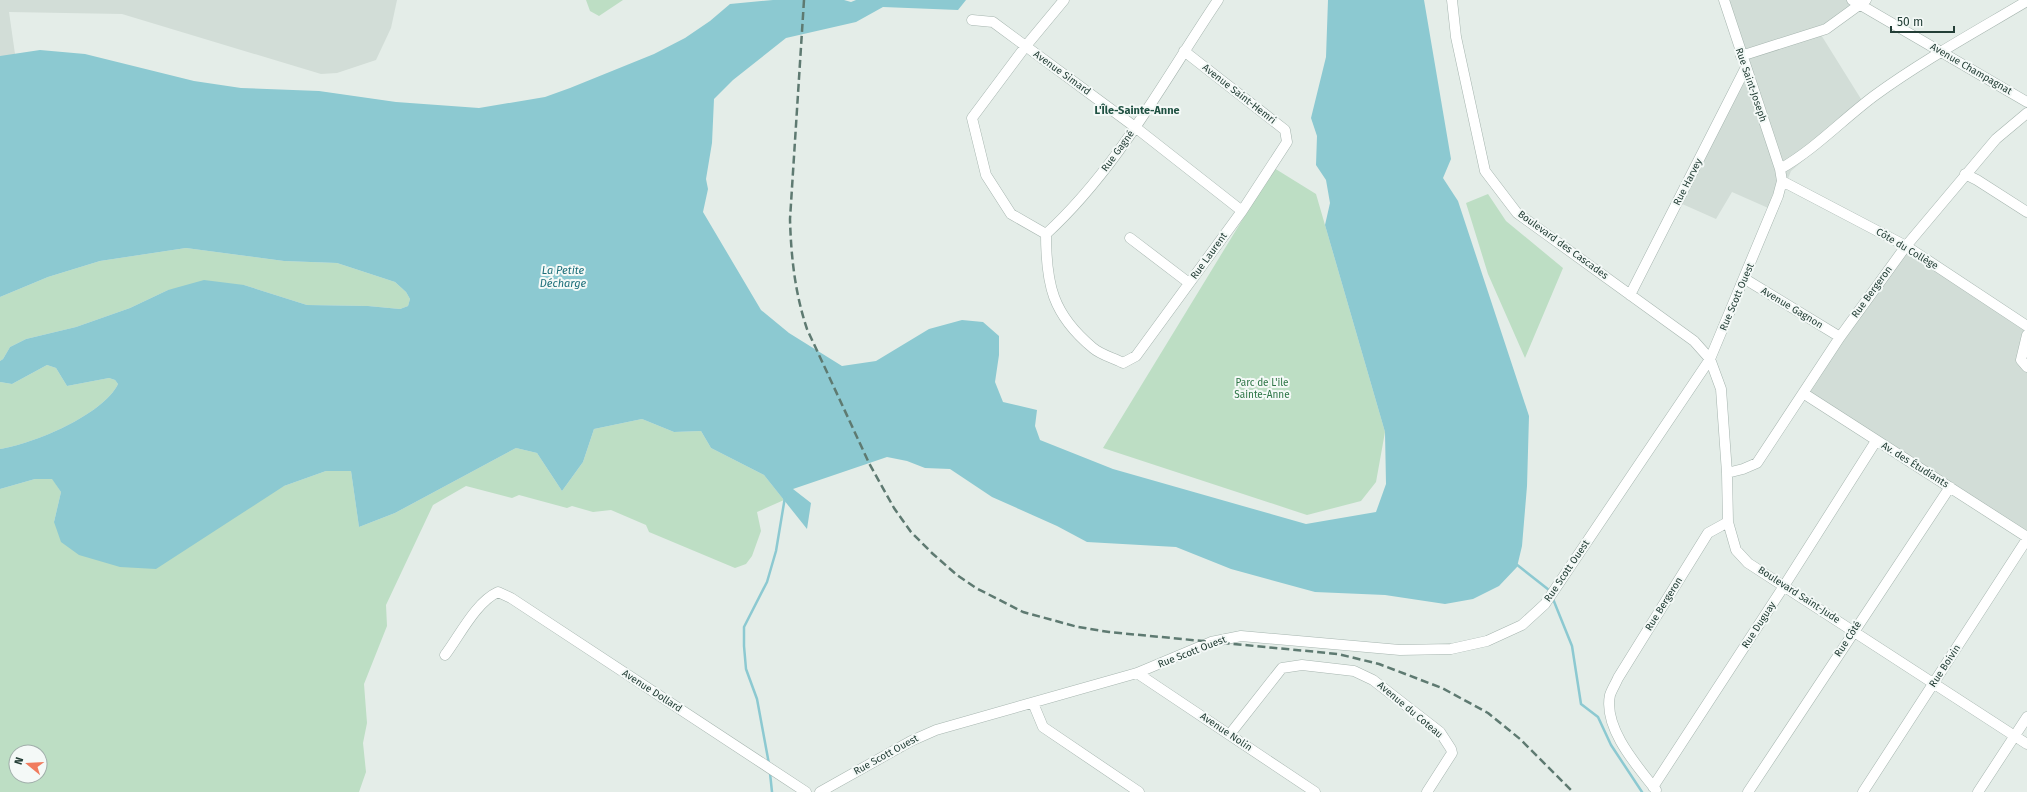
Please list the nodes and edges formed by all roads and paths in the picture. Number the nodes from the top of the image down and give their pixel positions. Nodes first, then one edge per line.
1 (1064, 0) edge
2 (1218, 0) edge
3 (1452, 0) edge
4 (1724, 0) edge
5 (2027, 1) edge
6 (1859, 2) edge
7 (972, 20) dead end
8 (1025, 47) junction
9 (1184, 50) junction
10 (1942, 52) junction
11 (1741, 56) junction
12 (1745, 69) junction
13 (2027, 102) edge
14 (2027, 113) edge
15 (1135, 127) junction
16 (1287, 142) joint
17 (1780, 169) junction
18 (1965, 174) junction
19 (1782, 181) junction
20 (1242, 211) junction
21 (2027, 212) edge
22 (1046, 234) junction
23 (1130, 238) dead end
24 (1906, 246) junction
25 (1745, 279) junction
26 (1189, 283) junction
27 (1630, 295) junction
28 (2027, 326) edge
29 (2027, 335) edge
30 (1840, 337) junction
31 (1710, 360) junction
32 (2027, 366) edge
33 (1803, 393) junction
34 (1876, 441) junction
35 (1727, 473) junction
36 (1950, 487) junction
37 (1728, 522) junction
38 (2027, 538) edge
39 (1784, 586) junction
40 (1854, 631) junction
41 (445, 655) dead end
42 (1137, 674) junction
43 (1934, 683) junction
44 (1033, 703) junction
45 (2027, 716) edge
46 (1230, 734) junction
47 (2015, 735) junction
48 (2027, 744) edge
49 (1655, 789) edge
50 (806, 792) edge
51 (820, 792) edge
52 (1139, 792) edge
53 (1315, 792) edge
54 (1427, 792) edge
55 (1748, 792) edge
56 (1863, 792) edge
57 (1978, 792) edge

1 - 8 street
2 - 9 street, Rue Gagné
3 - 27 street, Boulevard des Cascades
4 - 11 street, Rue Saint-Joseph
5 - 10 street
6 - 10 street, Avenue Champagnat
6 - 11 street
7 - 8 street, Avenue Simard
8 - 15 street, Avenue Simard
8 - 22 street
9 - 15 street, Rue Gagné
9 - 16 street, Avenue Saint-Hemri
10 - 13 street, Avenue Champagnat
10 - 17 street
11 - 12 street, Rue Saint-Joseph
12 - 17 street, Rue Saint-Joseph
12 - 27 street, Rue Harvey
14 - 18 street, Rue Bergeron
15 - 20 street, Avenue Simard
15 - 22 street, Rue Gagné
16 - 20 street, Rue Laurent
17 - 19 street, Rue Scott Ouest
18 - 21 street
18 - 24 street, Rue Bergeron
19 - 24 street, Côte du Collège
19 - 25 street, Rue Scott Ouest
20 - 26 street, Rue Laurent
22 - 26 street, Rue Laurent
23 - 26 street
24 - 28 street, Côte du Collège
24 - 30 street, Rue Bergeron
25 - 30 street, Avenue Gagnon
25 - 31 street, Rue Scott Ouest
27 - 31 street, Boulevard des Cascades
29 - 32 street
30 - 33 street, Rue Bergeron
31 - 35 street, Boulevard Saint-Jude
31 - 42 street, Rue Scott Ouest
33 - 34 street, Av. des Étudiants
33 - 35 street, Rue Bergeron
34 - 36 street, Av. des Étudiants
34 - 39 street, Rue Duguay
35 - 37 street, Boulevard Saint-Jude
36 - 38 street, Av. des Étudiants
36 - 40 street, Rue Côté
37 - 39 street, Boulevard Saint-Jude
37 - 49 street, Rue Bergeron
38 - 43 street, Rue Boivin
39 - 40 street, Boulevard Saint-Jude
39 - 49 street, Rue Duguay
40 - 43 street, Boulevard Saint-Jude
40 - 55 street, Rue Côté
41 - 50 street, Avenue Dollard
42 - 44 street, Rue Scott Ouest
42 - 46 street, Avenue Nolin
43 - 47 street, Boulevard Saint-Jude
43 - 56 street, Rue Boivin
44 - 51 street, Rue Scott Ouest
44 - 52 street
45 - 47 street
46 - 53 street, Avenue Nolin
46 - 54 street, Avenue du Coteau
47 - 48 street, Boulevard Saint-Jude
47 - 57 street

